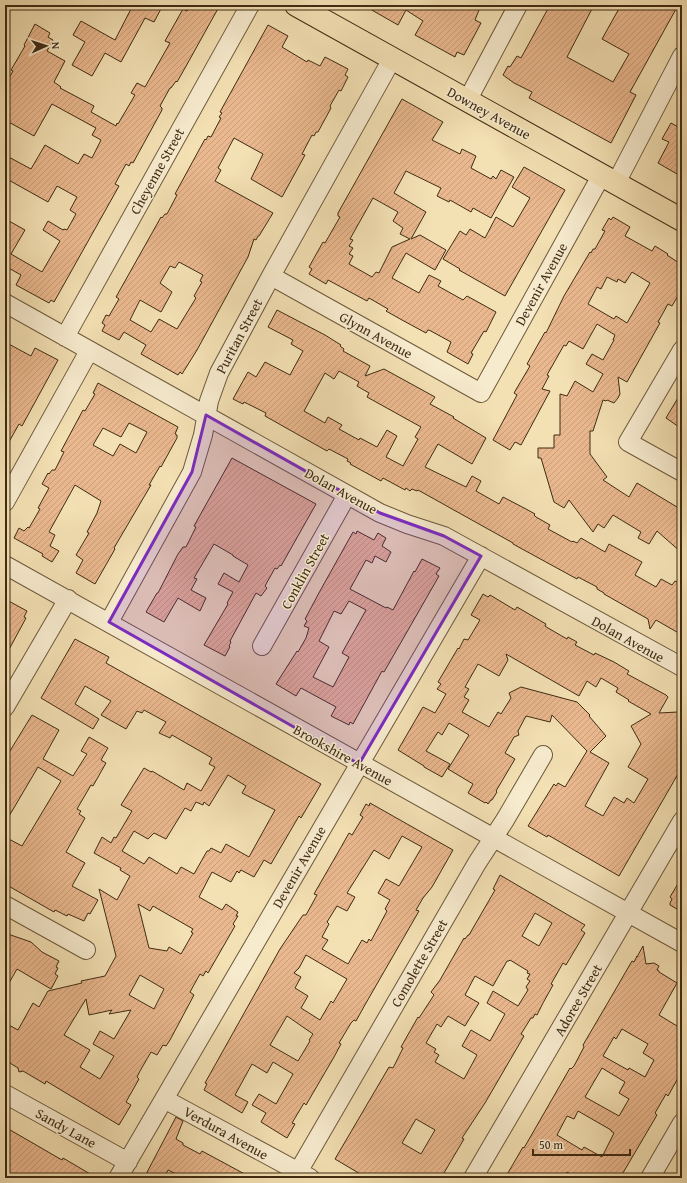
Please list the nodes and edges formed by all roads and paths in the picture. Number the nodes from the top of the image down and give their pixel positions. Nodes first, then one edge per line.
1 (250, 5) edge
2 (296, 5) edge
3 (518, 5) edge
4 (321, 11) edge
5 (682, 56) edge
6 (392, 59) junction
7 (467, 101) junction
8 (608, 179) junction
9 (682, 220) edge
10 (271, 276) junction
11 (5, 303) edge
12 (65, 337) junction
13 (682, 350) edge
14 (89, 351) junction
15 (481, 393) joint
16 (206, 415) junction
17 (682, 472) edge
18 (347, 495) junction
19 (5, 502) edge
20 (481, 556) junction
21 (5, 565) edge
22 (68, 599) junction
23 (109, 622) junction
24 (262, 646) dead end
25 (682, 667) edge
26 (5, 707) edge
27 (543, 755) dead end
28 (359, 764) junction
29 (682, 822) edge
30 (493, 839) junction
31 (5, 905) edge
32 (628, 913) junction
33 (682, 943) edge
34 (86, 950) dead end
35 (5, 1094) edge
36 (164, 1098) junction
37 (682, 1123) edge
38 (128, 1162) junction
39 (304, 1175) edge
40 (118, 1178) edge
41 (473, 1178) edge
42 (650, 1178) edge

1 - 12 street, Cheyenne Street
2 - 4 main road, Downey Avenue
3 - 7 street
4 - 6 main road, Downey Avenue
5 - 8 street, Devenir Avenue
6 - 7 main road, Downey Avenue
6 - 10 street, Puritan Street
7 - 8 main road, Downey Avenue
8 - 9 main road, Downey Avenue
8 - 15 street, Devenir Avenue
10 - 15 street, Glynn Avenue
10 - 16 street, Puritan Street
11 - 12 street, Dolan Avenue
12 - 14 street, Dolan Avenue
13 - 17 street
14 - 16 street, Dolan Avenue
14 - 19 street
16 - 18 street, Dolan Avenue
16 - 23 street, Puritan Street
18 - 20 street, Dolan Avenue
18 - 24 street, Conklin Street
20 - 25 street, Dolan Avenue
20 - 28 street, Devenir Avenue
21 - 22 street, Brookshire Avenue
22 - 23 street, Brookshire Avenue
22 - 26 street
23 - 28 street, Brookshire Avenue
27 - 30 street, Comolette Street
28 - 30 street, Brookshire Avenue
28 - 36 street, Devenir Avenue
29 - 32 street, Adoree Street
30 - 32 street, Brookshire Avenue
30 - 39 street, Comolette Street
31 - 34 street
32 - 33 street, Brookshire Avenue
32 - 41 street, Adoree Street
35 - 38 street, Sandy Lane
36 - 38 street, Devenir Avenue
36 - 39 street, Verdura Avenue
37 - 42 street
38 - 40 street, Devenir Avenue

